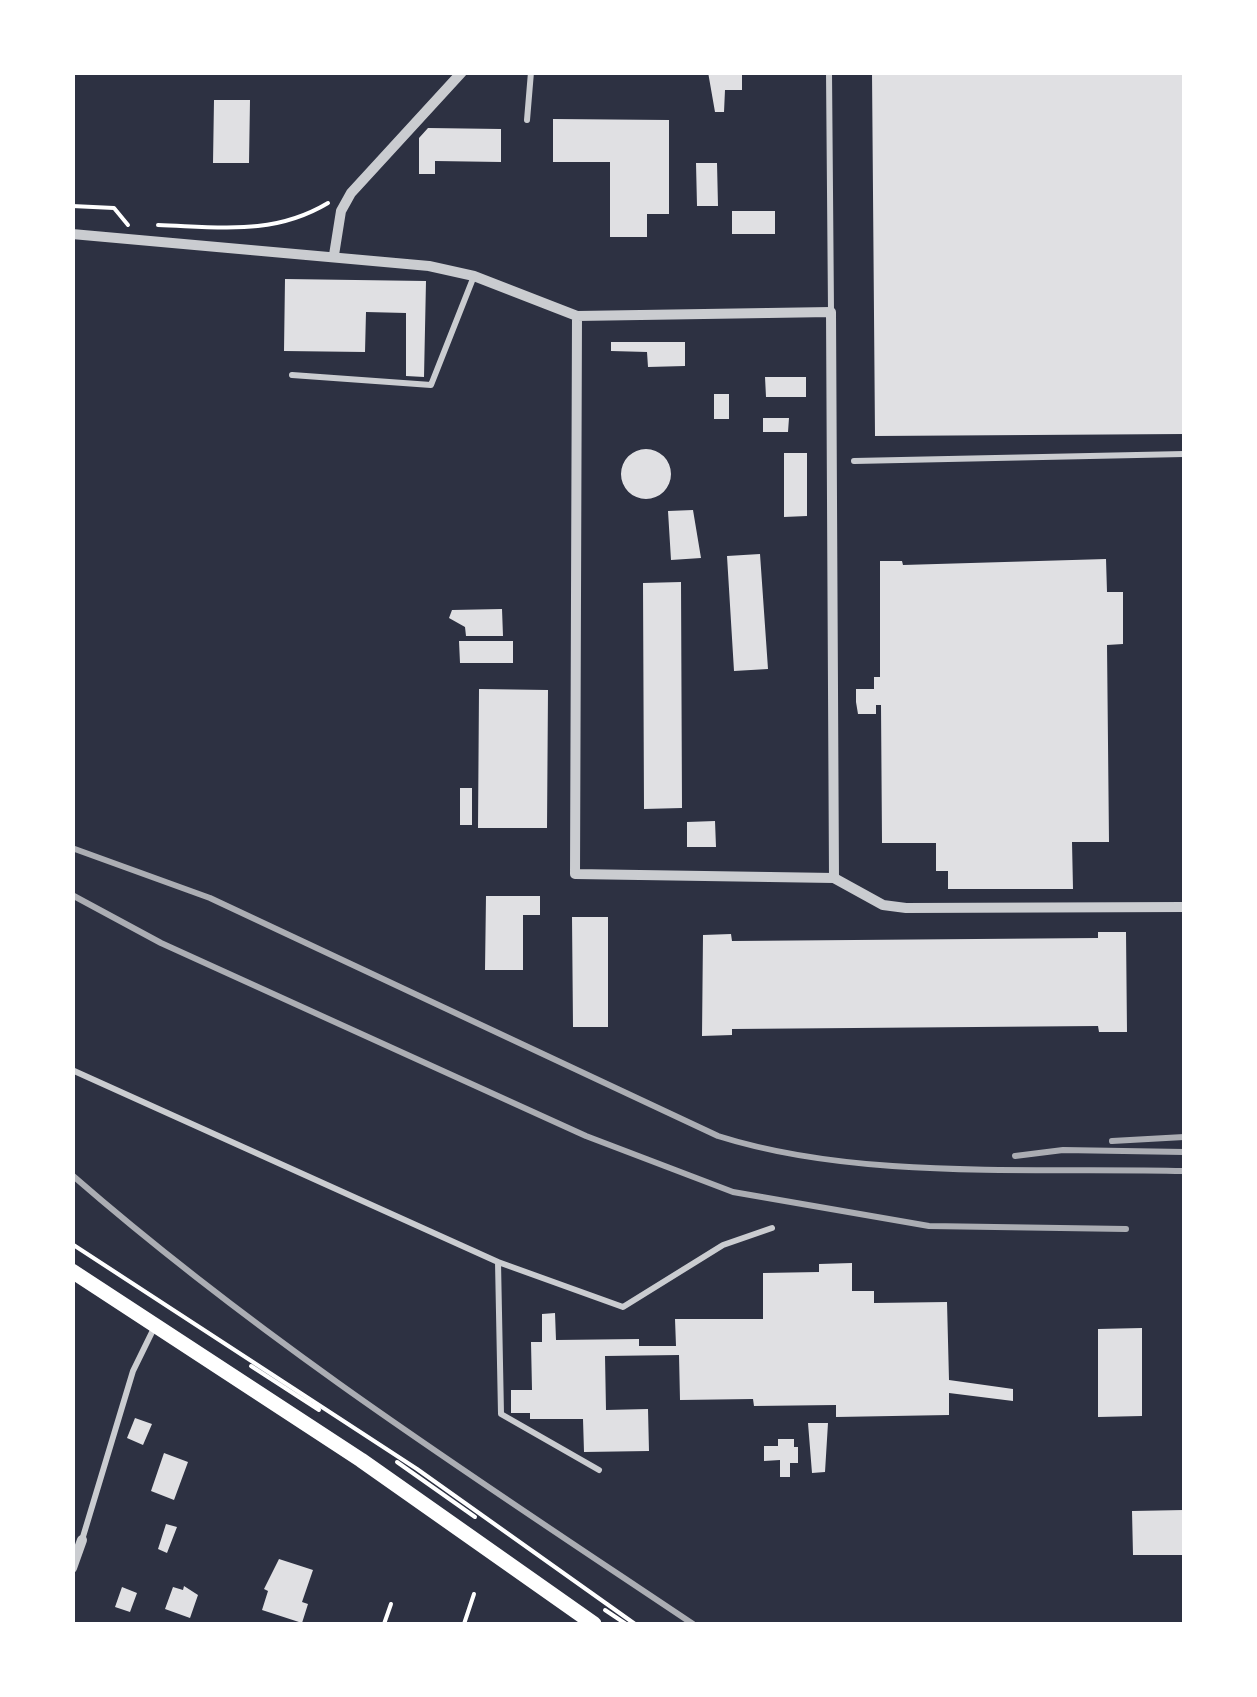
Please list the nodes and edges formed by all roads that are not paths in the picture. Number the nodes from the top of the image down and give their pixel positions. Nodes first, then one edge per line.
1 (462, 72) edge
2 (530, 72) edge
3 (829, 72) edge
4 (527, 120) dead end
5 (72, 234) edge
6 (334, 255) junction
7 (474, 276) junction
8 (832, 312) junction
9 (577, 316) junction
10 (292, 376) dead end
11 (1184, 454) edge
12 (854, 461) dead end
13 (834, 878) junction
14 (1184, 907) edge
15 (72, 1070) edge
16 (772, 1228) dead end
17 (498, 1262) junction
18 (72, 1271) edge
19 (155, 1325) junction
20 (599, 1470) dead end
21 (82, 1540) joint
22 (72, 1568) edge
23 (594, 1624) edge

1 - 6 street
2 - 4 lane
3 - 8 lane
5 - 6 street
6 - 7 street
7 - 9 street
7 - 10 lane
8 - 9 street
8 - 13 street
9 - 13 street
11 - 12 lane
13 - 14 street
15 - 17 lane
16 - 17 lane
17 - 20 lane
18 - 19 main road
19 - 21 lane
19 - 23 main road
21 - 22 street

